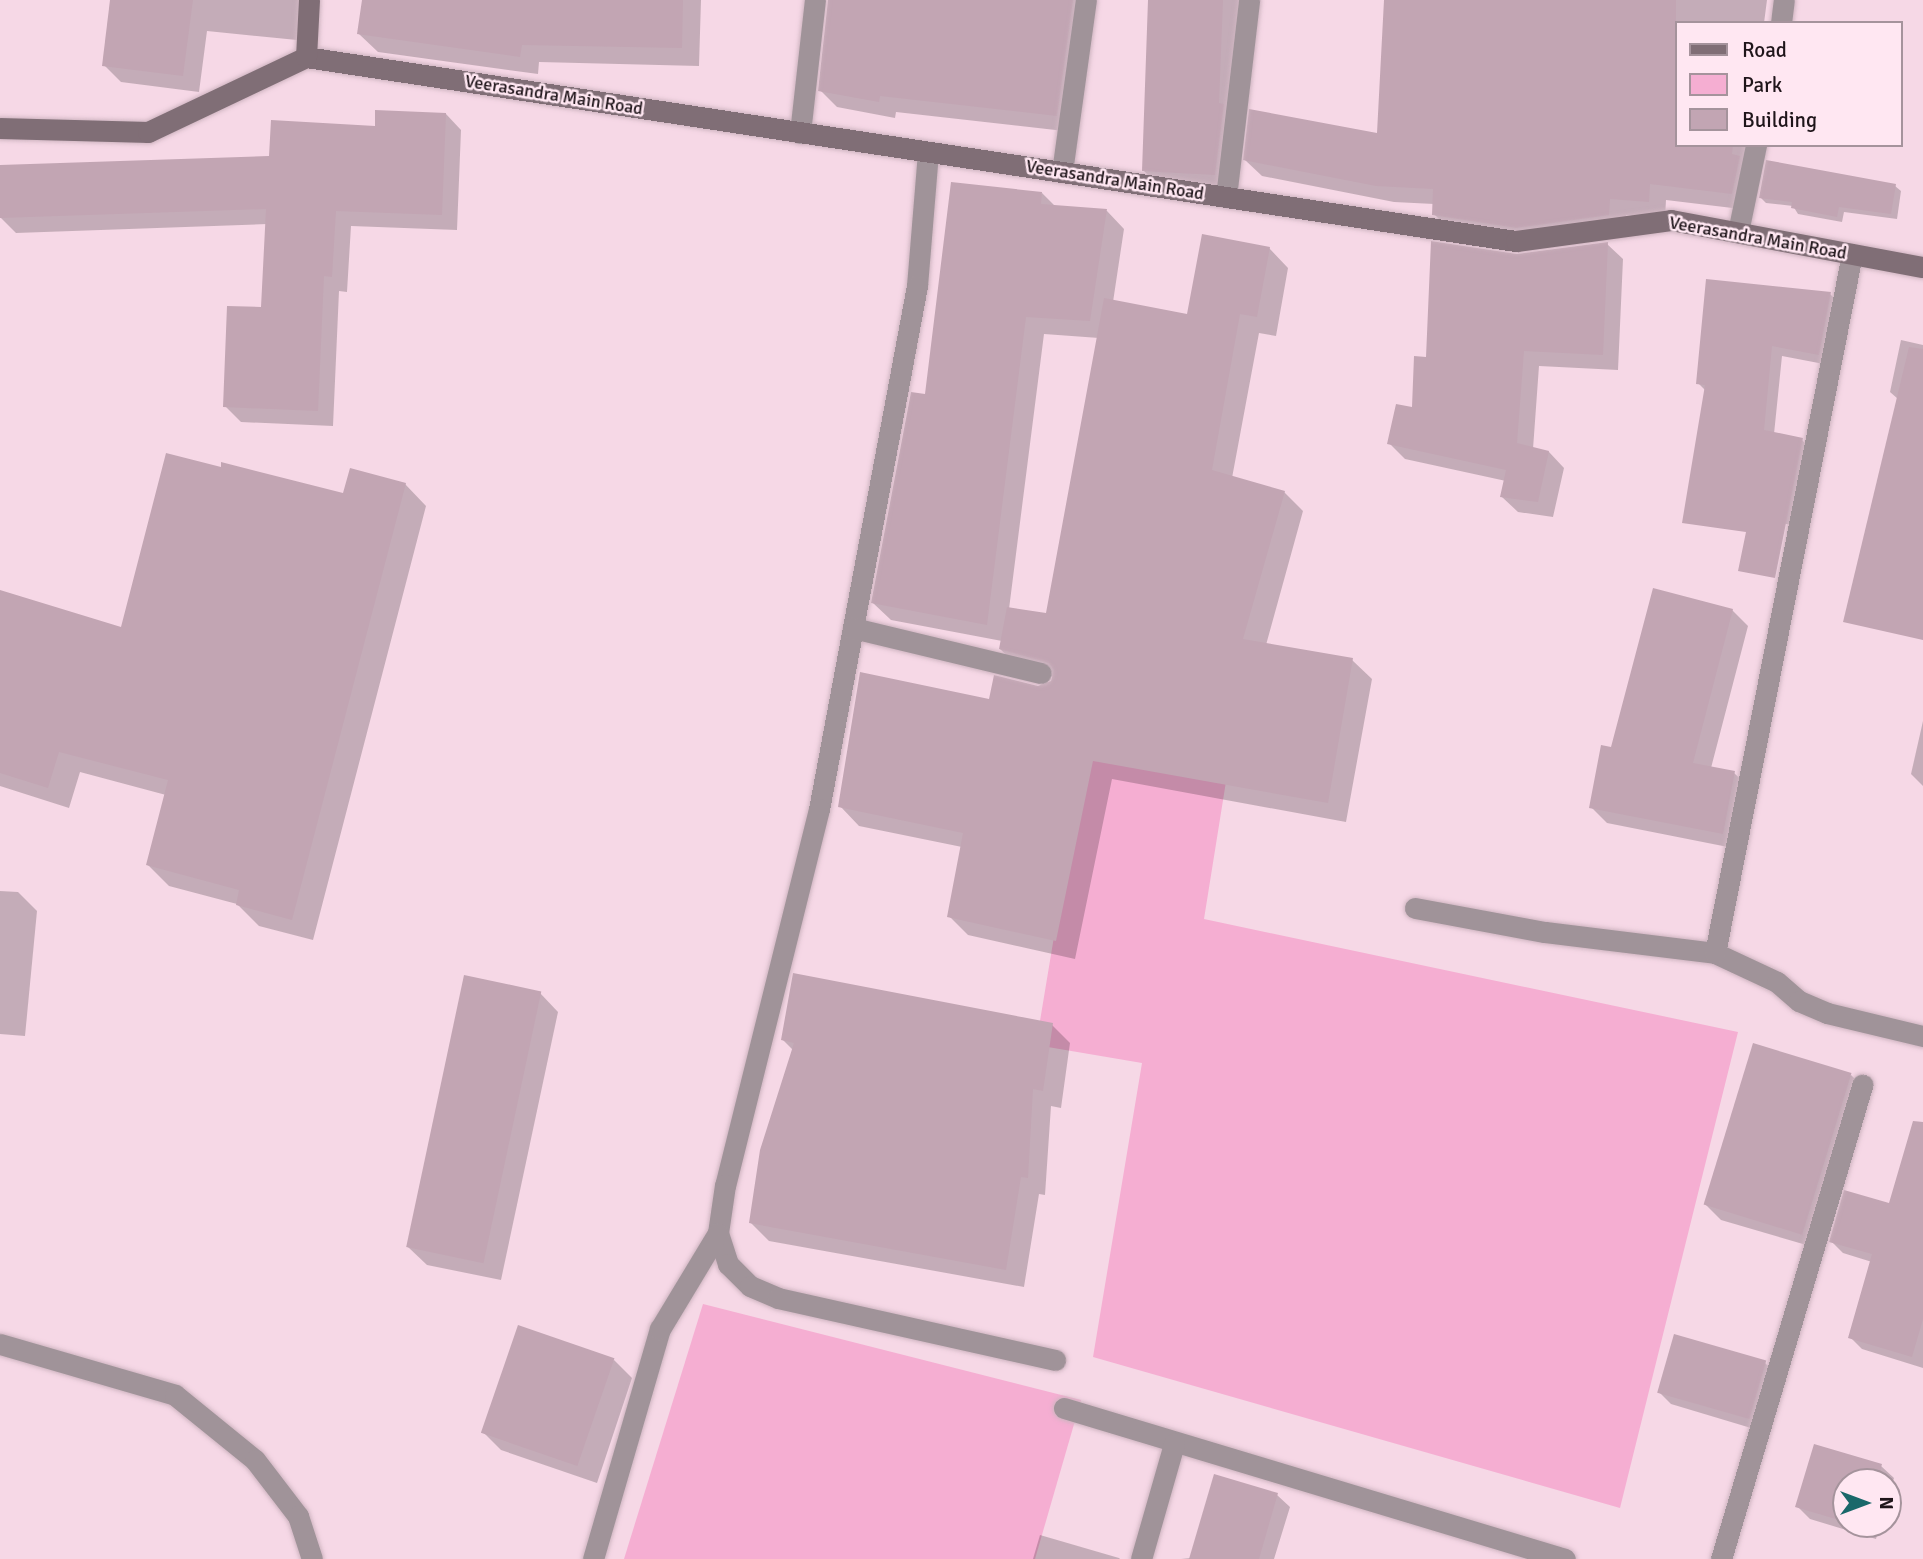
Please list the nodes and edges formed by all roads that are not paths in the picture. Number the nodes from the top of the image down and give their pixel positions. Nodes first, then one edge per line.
1 (309, 0) edge
2 (814, 0) edge
3 (1086, 0) edge
4 (1249, 0) edge
5 (1784, 0) edge
6 (1781, 21) edge
7 (306, 57) junction
8 (0, 128) edge
9 (800, 132) junction
10 (1756, 147) edge
11 (928, 152) junction
12 (1062, 172) junction
13 (1226, 197) junction
14 (1738, 232) junction
15 (1853, 254) junction
16 (1923, 267) edge
17 (853, 628) junction
18 (1041, 673) dead end
19 (1415, 908) dead end
20 (1715, 953) junction
21 (1923, 1037) edge
22 (1862, 1085) dead end
23 (718, 1233) junction
24 (0, 1344) edge
25 (1055, 1360) dead end
26 (1063, 1408) dead end
27 (1174, 1444) junction
28 (312, 1559) edge
29 (593, 1559) edge
30 (1141, 1559) edge
31 (1565, 1559) edge
32 (1721, 1559) edge

1 - 7 street
2 - 9 street
3 - 12 street
4 - 13 street
5 - 6 street
7 - 8 street
7 - 9 street, Veerasandra Main Road
9 - 11 street, Veerasandra Main Road
10 - 14 street
11 - 12 street, Veerasandra Main Road
11 - 17 street
12 - 13 street, Veerasandra Main Road
13 - 14 street, Veerasandra Main Road
14 - 15 street, Veerasandra Main Road
15 - 16 street, Veerasandra Main Road
15 - 20 street
17 - 18 street
17 - 23 street
19 - 20 street
20 - 21 street
22 - 32 street
23 - 25 street
23 - 29 street
24 - 28 street
26 - 27 street
27 - 30 street
27 - 31 street

